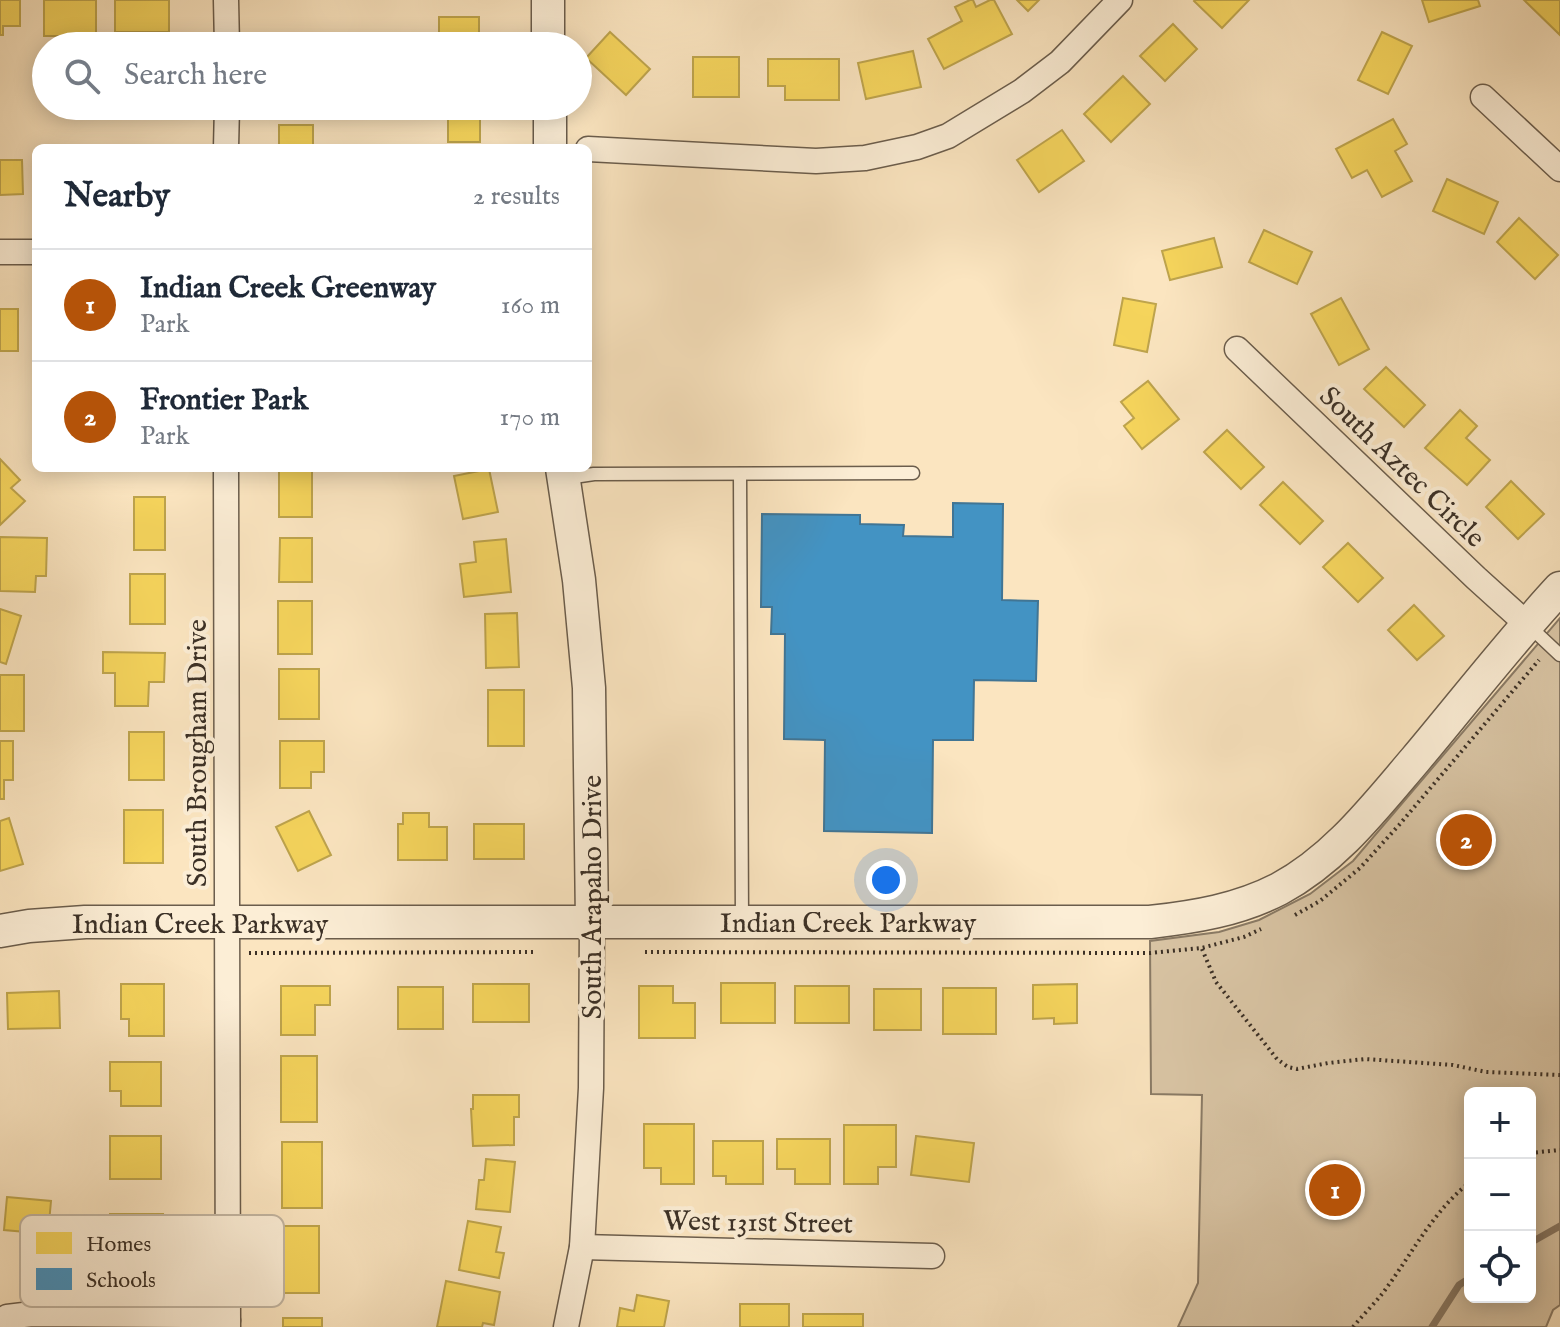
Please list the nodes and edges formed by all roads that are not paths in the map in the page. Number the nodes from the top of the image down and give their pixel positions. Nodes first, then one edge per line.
1 (226, 0) edge
2 (548, 0) edge
3 (1120, 0) edge
4 (227, 32) edge
5 (548, 32) edge
6 (1483, 97) dead end
7 (227, 120) edge
8 (550, 129) edge
9 (226, 144) edge
10 (578, 144) edge
11 (592, 148) edge
12 (1560, 169) edge
13 (0, 252) edge
14 (32, 252) edge
15 (1237, 349) dead end
16 (226, 472) edge
17 (563, 473) edge
18 (913, 473) dead end
19 (740, 474) junction
20 (1560, 588) edge
21 (1528, 625) junction
22 (1560, 655) edge
23 (592, 922) junction
24 (742, 922) junction
25 (226, 923) junction
26 (0, 931) edge
27 (227, 1215) edge
28 (582, 1247) junction
29 (932, 1256) dead end
30 (7, 1317) dead end
31 (228, 1323) edge
32 (566, 1327) edge

1 - 4 street
2 - 5 street
3 - 11 street
6 - 12 street
7 - 9 street
8 - 10 street
13 - 14 street
15 - 21 street, South Aztec Circle
16 - 25 street, South Brougham Drive
17 - 19 lane
17 - 23 street, South Arapaho Drive
18 - 19 lane
19 - 24 lane
20 - 21 street, Indian Creek Parkway
21 - 22 lane
21 - 24 street, Indian Creek Parkway
23 - 24 street, Indian Creek Parkway
23 - 25 street, Indian Creek Parkway
23 - 28 street, South Arapaho Drive
25 - 26 street, Indian Creek Parkway
25 - 27 street, South Brougham Drive
28 - 29 street, West 131st Street
28 - 32 street, South Arapaho Drive
30 - 31 street

